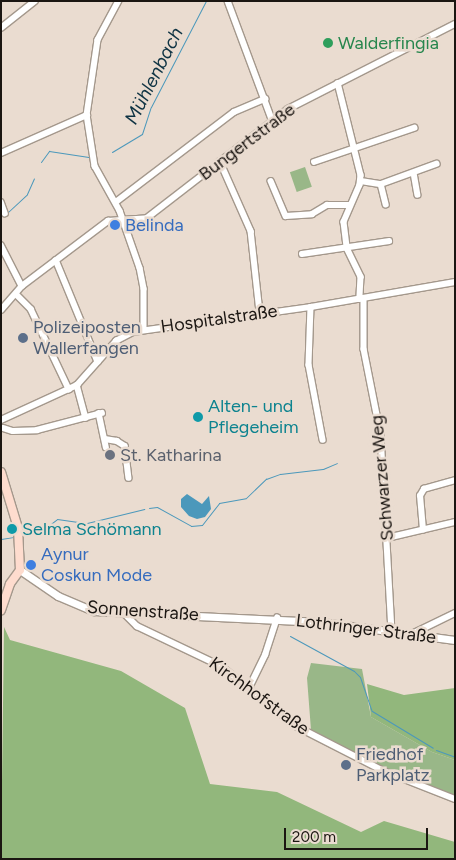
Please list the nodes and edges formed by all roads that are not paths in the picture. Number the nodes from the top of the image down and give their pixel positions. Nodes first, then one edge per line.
1 (34, 1) edge
2 (119, 1) edge
3 (228, 1) edge
4 (455, 24) edge
5 (1, 28) edge
6 (338, 82) junction
7 (265, 99) junction
8 (87, 115) junction
9 (272, 119) junction
10 (414, 128) dead end
11 (356, 148) junction
12 (1, 153) edge
13 (220, 161) junction
14 (314, 162) dead end
15 (436, 164) dead end
16 (414, 173) junction
17 (272, 181) dead end
18 (362, 181) junction
19 (381, 184) junction
20 (418, 194) dead end
21 (1, 202) edge
22 (116, 202) junction
23 (386, 204) dead end
24 (349, 205) junction
25 (5, 213) dead end
26 (124, 220) junction
27 (389, 241) dead end
28 (1, 245) edge
29 (347, 248) junction
30 (302, 254) dead end
31 (56, 260) junction
32 (455, 282) edge
33 (22, 286) junction
34 (17, 295) junction
35 (362, 299) junction
36 (311, 307) junction
37 (1, 310) edge
38 (260, 313) junction
39 (144, 329) junction
40 (98, 362) junction
41 (77, 385) junction
42 (69, 389) junction
43 (1, 415) edge
44 (10, 415) junction
45 (86, 418) junction
46 (1, 420) edge
47 (3, 428) dead end
48 (104, 439) junction
49 (324, 440) dead end
50 (106, 447) dead end
51 (1, 472) edge
52 (129, 478) dead end
53 (455, 480) edge
54 (5, 493) edge
55 (455, 522) edge
56 (423, 530) junction
57 (387, 538) junction
58 (20, 570) junction
59 (1, 610) edge
60 (123, 612) junction
61 (455, 613) edge
62 (277, 618) junction
63 (392, 629) junction
64 (414, 633) junction
65 (455, 640) edge
66 (249, 688) junction
67 (455, 799) edge

1 - 5 street
2 - 8 street
3 - 7 street
4 - 6 street, Bungertstraße
6 - 9 street, Bungertstraße
6 - 11 street
7 - 9 street
7 - 22 street
8 - 12 street
8 - 22 street
9 - 13 street, Bungertstraße
10 - 11 street
11 - 14 street
11 - 18 street
13 - 26 street, Bungertstraße
13 - 38 street
15 - 16 street
16 - 19 street
16 - 20 street
17 - 24 street
18 - 19 street
18 - 24 street, Schwarzer Weg
19 - 23 street
21 - 25 street
22 - 26 street
24 - 29 street, Schwarzer Weg
26 - 31 street, Bungertstraße
26 - 39 street
27 - 29 street
28 - 33 street
29 - 30 street
29 - 35 street, Schwarzer Weg
31 - 33 street, Bungertstraße
31 - 40 street
32 - 35 street, Hospitalstraße
33 - 34 street
34 - 37 street
34 - 42 street
35 - 36 street, Hospitalstraße
35 - 57 street, Schwarzer Weg
36 - 38 street, Hospitalstraße
36 - 49 street
38 - 39 street, Hospitalstraße
39 - 40 street, Hospitalstraße
40 - 41 street, Hospitalstraße
41 - 42 street, Hospitalstraße
41 - 45 street
42 - 44 street, Hospitalstraße
43 - 44 street, Hospitalstraße
44 - 46 street, Hospitalstraße
45 - 47 street
45 - 48 street
48 - 50 street
48 - 52 street
51 - 54 main road
53 - 56 street
54 - 58 main road
55 - 56 street
56 - 57 street
57 - 63 street, Schwarzer Weg
58 - 59 main road
58 - 60 street, Sonnenstraße
60 - 62 street, Sonnenstraße
60 - 66 street, Kirchhofstraße
61 - 64 street
62 - 63 street, Lothringer Straße
62 - 66 street
63 - 64 street, Lothringer Straße
64 - 65 street, Lothringer Straße
66 - 67 street, Kirchhofstraße

